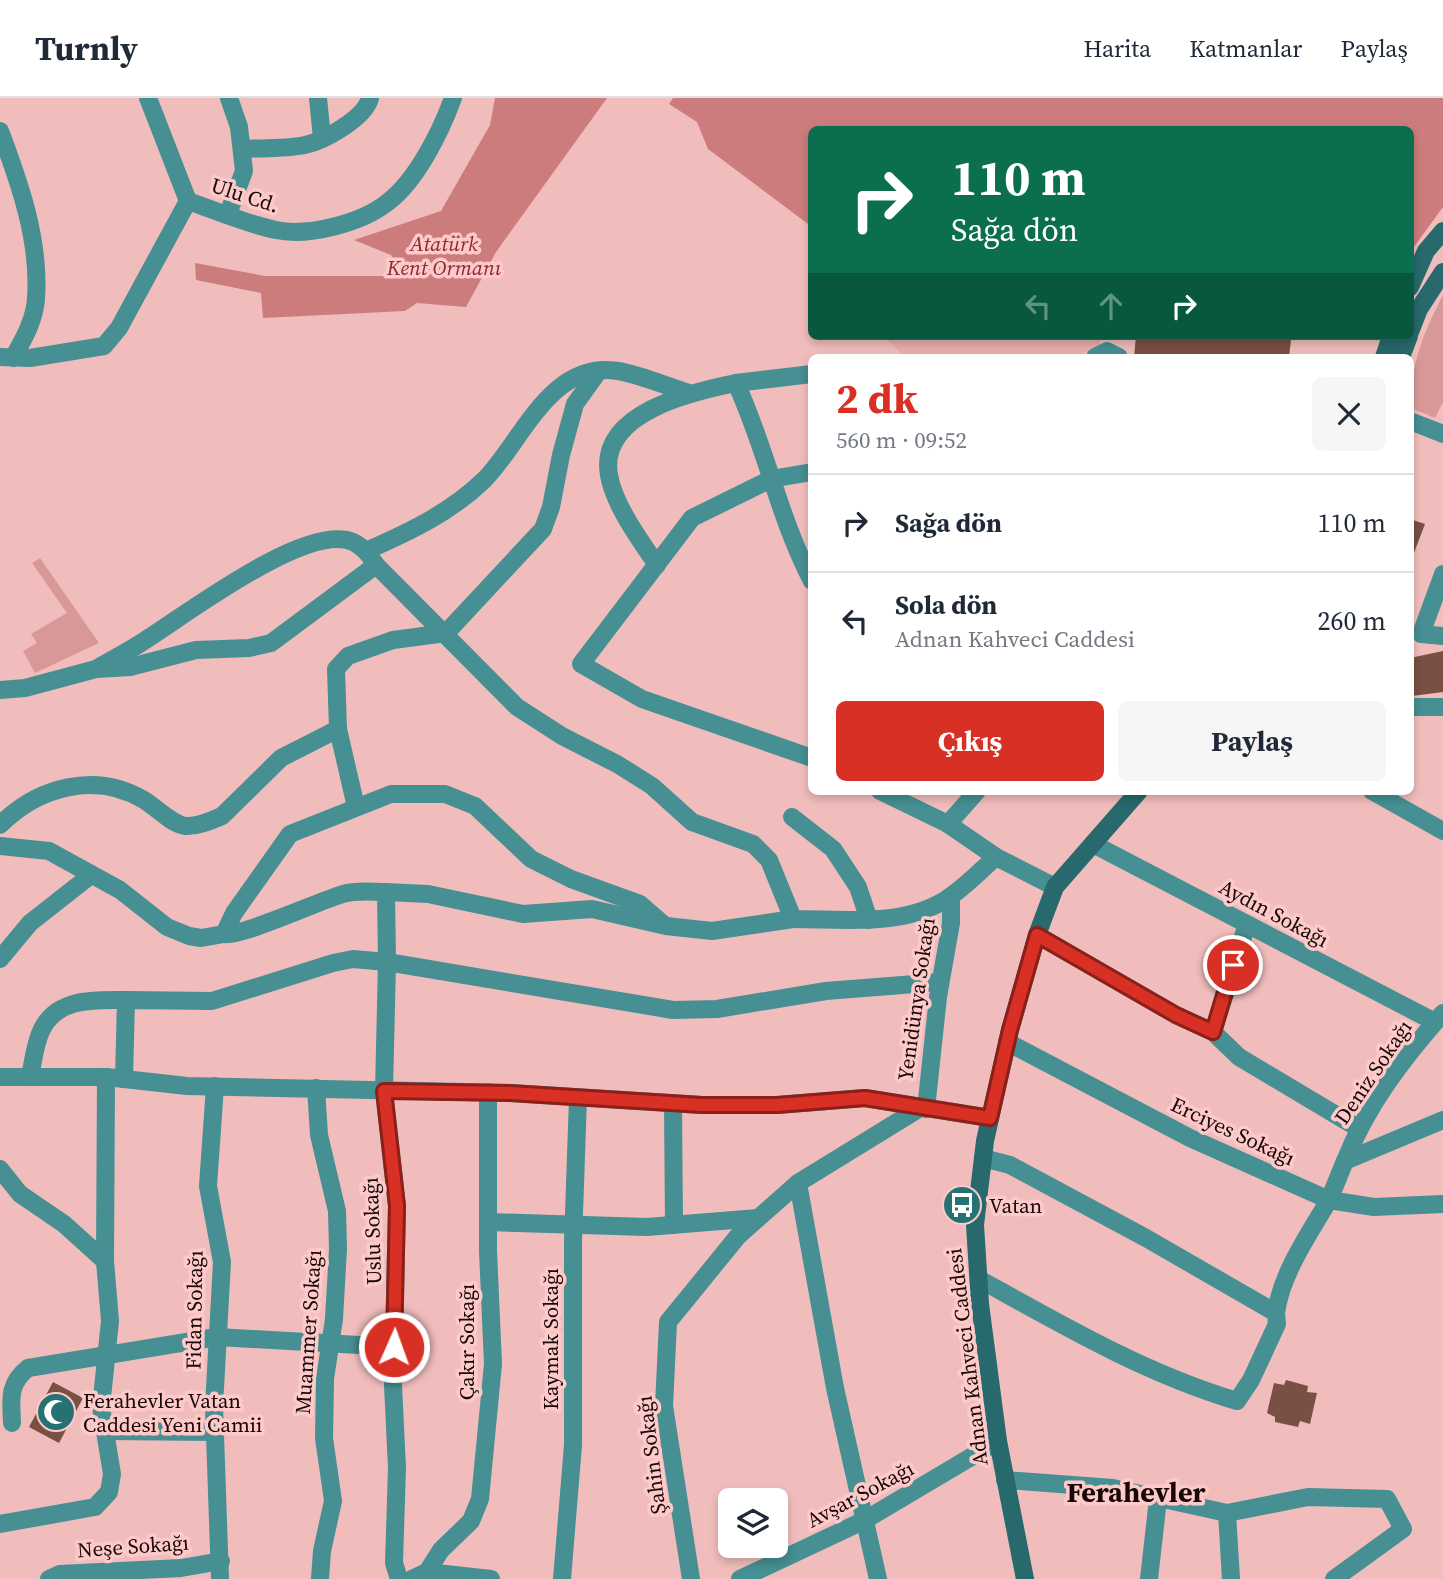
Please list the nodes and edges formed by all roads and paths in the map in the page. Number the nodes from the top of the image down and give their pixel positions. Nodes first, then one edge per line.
1 (148, 98) edge
2 (229, 98) edge
3 (318, 98) edge
4 (370, 98) edge
5 (453, 98) edge
6 (0, 131) edge
7 (322, 138) junction
8 (243, 149) junction
9 (8, 177) edge
10 (188, 201) junction
11 (228, 214) junction
12 (1443, 231) edge
13 (1443, 272) edge
14 (1414, 278) edge
15 (1414, 323) edge
16 (7, 358) edge
17 (598, 372) junction
18 (808, 374) edge
19 (736, 383) junction
20 (690, 393) junction
21 (1414, 423) edge
22 (1443, 434) edge
23 (808, 473) edge
24 (771, 479) junction
25 (371, 558) junction
26 (657, 565) junction
27 (808, 573) edge
28 (1443, 574) edge
29 (446, 633) junction
30 (1443, 636) edge
31 (96, 669) junction
32 (0, 690) edge
33 (1414, 707) edge
34 (1443, 707) edge
35 (338, 729) junction
36 (808, 757) edge
37 (888, 795) edge
38 (973, 795) edge
39 (1136, 795) edge
40 (1379, 795) edge
41 (356, 807) junction
42 (792, 817) dead end
43 (948, 824) junction
44 (0, 825) edge
45 (1443, 831) edge
46 (1093, 844) junction
47 (0, 846) edge
48 (996, 857) junction
49 (91, 875) junction
50 (1055, 887) junction
51 (386, 892) junction
52 (951, 896) junction
53 (793, 919) junction
54 (869, 920) junction
55 (1247, 924) junction
56 (666, 926) junction
57 (224, 934) junction
58 (1037, 935) junction
59 (0, 959) edge
60 (387, 962) junction
61 (940, 982) junction
62 (126, 1000) junction
63 (1439, 1017) edge
64 (1213, 1032) junction
65 (1007, 1042) junction
66 (0, 1077) edge
67 (30, 1077) junction
68 (115, 1078) junction
69 (215, 1086) junction
70 (316, 1088) junction
71 (384, 1091) junction
72 (488, 1092) junction
73 (578, 1098) junction
74 (673, 1104) junction
75 (923, 1108) junction
76 (990, 1118) junction
77 (1443, 1120) edge
78 (1358, 1128) junction
79 (984, 1158) junction
80 (1345, 1161) junction
81 (0, 1169) edge
82 (798, 1184) junction
83 (1329, 1200) junction
84 (1443, 1205) edge
85 (758, 1218) junction
86 (488, 1222) junction
87 (573, 1223) junction
88 (674, 1225) junction
89 (105, 1261) junction
90 (979, 1279) junction
91 (1276, 1313) junction
92 (217, 1337) junction
93 (330, 1342) junction
94 (394, 1347) junction
95 (106, 1356) junction
96 (12, 1423) dead end
97 (105, 1431) junction
98 (215, 1432) junction
99 (998, 1441) junction
100 (1005, 1480) junction
101 (1158, 1499) junction
102 (1227, 1513) junction
103 (865, 1520) junction
104 (18, 1522) junction
105 (0, 1524) edge
106 (0, 1538) edge
107 (220, 1570) edge
108 (117, 1575) edge
109 (419, 1576) edge
110 (50, 1579) edge
111 (320, 1579) edge
112 (399, 1579) edge
113 (491, 1579) edge
114 (562, 1579) edge
115 (691, 1579) edge
116 (740, 1579) edge
117 (878, 1579) edge
118 (1025, 1579) edge
119 (1149, 1579) edge
120 (1231, 1579) edge
121 (1334, 1579) edge

1 - 10 street
2 - 8 street
3 - 7 street
4 - 7 street
5 - 11 street, Ulu Cd.
6 - 9 street
7 - 8 street
8 - 11 street
9 - 16 street
10 - 11 street, Ulu Cd.
10 - 16 street, Ulu Cd.
12 - 14 main road
13 - 15 main road
17 - 20 street
17 - 25 street
17 - 29 street
18 - 19 street
19 - 20 street
19 - 24 street
20 - 26 street
21 - 22 street
23 - 24 street
24 - 26 street
24 - 27 street
25 - 29 street
25 - 31 street
25 - 31 street
26 - 36 street
28 - 30 street
29 - 35 street
29 - 53 street
31 - 32 street
33 - 34 street
35 - 41 street
35 - 44 street
37 - 43 street
38 - 43 street
39 - 46 main road, Adnan Kahveci Caddesi
40 - 45 street
41 - 56 street
41 - 57 street
42 - 54 street
43 - 48 street
46 - 50 main road, Adnan Kahveci Caddesi
46 - 55 street, Aydın Sokağı
47 - 49 street
48 - 50 street
48 - 52 street
49 - 57 street
49 - 59 street
50 - 58 main road, Adnan Kahveci Caddesi
51 - 56 street
51 - 57 street
51 - 60 street, Uslu Sokağı
52 - 54 street
52 - 61 street, Yenidünya Sokağı
53 - 54 street
53 - 56 street
55 - 63 street, Aydın Sokağı
55 - 64 street
58 - 64 street
58 - 65 main road, Adnan Kahveci Caddesi
60 - 61 street
60 - 62 street
60 - 71 street, Uslu Sokağı
61 - 75 street, Yenidünya Sokağı
62 - 67 street
62 - 68 street
63 - 78 street, Deniz Sokağı
64 - 78 street
65 - 76 main road, Adnan Kahveci Caddesi
65 - 83 street, Erciyes Sokağı
66 - 67 street
67 - 68 street
68 - 69 street
68 - 89 street
69 - 70 street
69 - 92 street, Fidan Sokağı
70 - 71 street
70 - 93 street, Muammer Sokağı
71 - 72 street
71 - 94 street, Uslu Sokağı
72 - 73 street
72 - 86 street, Çakır Sokağı
73 - 74 street
73 - 87 street, Kaymak Sokağı
74 - 75 street
74 - 88 street
75 - 76 street
75 - 82 street, Şahin Sokağı
76 - 79 main road, Adnan Kahveci Caddesi
77 - 80 street
78 - 80 street, Deniz Sokağı
79 - 90 main road, Adnan Kahveci Caddesi
79 - 91 street
80 - 83 street, Deniz Sokağı
81 - 89 street
82 - 85 street, Şahin Sokağı
82 - 103 street
83 - 84 street, Erciyes Sokağı
83 - 91 street
85 - 88 street
85 - 115 street, Şahin Sokağı
86 - 87 street
86 - 109 street, Çakır Sokağı
87 - 88 street
87 - 114 street, Kaymak Sokağı
89 - 95 street
90 - 91 street
90 - 99 main road, Adnan Kahveci Caddesi
92 - 93 street
92 - 95 street
92 - 98 street, Fidan Sokağı
93 - 94 street
93 - 111 street, Muammer Sokağı
94 - 112 street, Uslu Sokağı
95 - 96 street
95 - 97 street
97 - 98 street
97 - 104 street
98 - 107 street, Fidan Sokağı
99 - 100 main road, Adnan Kahveci Caddesi
99 - 103 street, Avşar Sokağı
100 - 101 street
100 - 118 main road, Adnan Kahveci Caddesi
101 - 102 street
101 - 119 street
102 - 120 street
102 - 121 street
103 - 116 street, Avşar Sokağı
103 - 117 street
104 - 105 street
104 - 106 street
107 - 108 street, Neşe Sokağı
108 - 110 street, Neşe Sokağı
109 - 113 street

